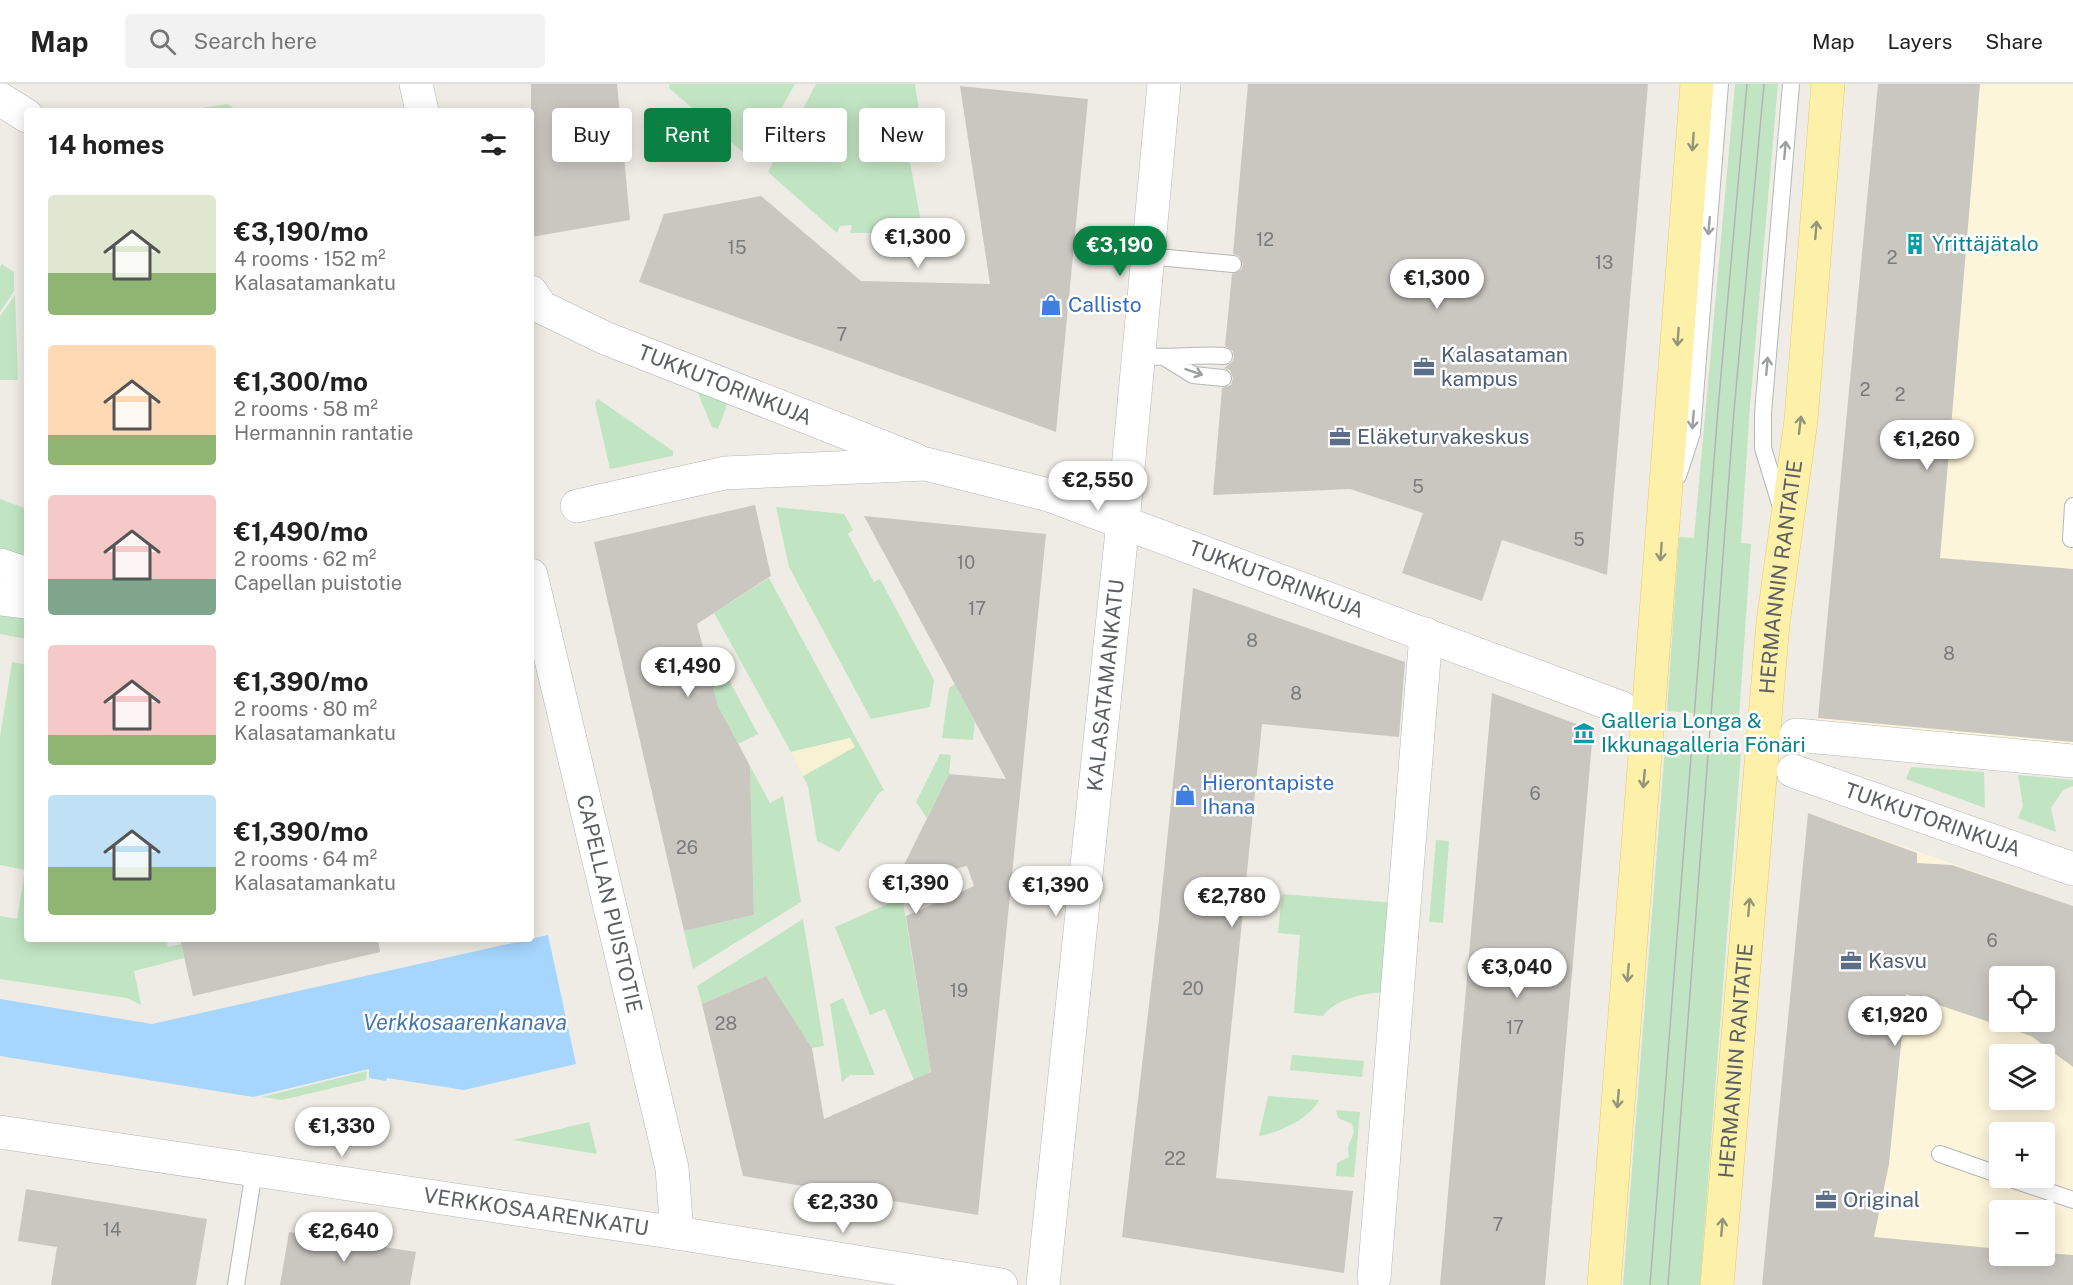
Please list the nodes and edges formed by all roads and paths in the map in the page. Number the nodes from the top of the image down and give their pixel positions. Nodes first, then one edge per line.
1 (416, 84) edge
2 (1164, 84) edge
3 (1697, 84) edge
4 (1720, 84) edge
5 (1791, 84) edge
6 (1828, 84) edge
7 (0, 99) edge
8 (421, 108) edge
9 (24, 114) edge
10 (1147, 256) junction
11 (1233, 264) dead end
12 (534, 296) edge
13 (1224, 356) dead end
14 (1153, 358) junction
15 (1223, 378) dead end
16 (926, 464) junction
17 (577, 506) dead end
18 (2073, 506) edge
19 (1664, 515) junction
20 (1123, 522) junction
21 (1787, 525) junction
22 (2071, 539) dead end
23 (0, 565) edge
24 (24, 573) edge
25 (534, 589) edge
26 (0, 599) edge
27 (24, 602) edge
28 (1426, 634) junction
29 (1622, 708) dead end
30 (1796, 735) dead end
31 (2073, 761) edge
32 (1792, 771) dead end
33 (2073, 869) edge
34 (0, 1132) edge
35 (1940, 1154) dead end
36 (1989, 1170) edge
37 (254, 1171) junction
38 (2038, 1188) edge
39 (2073, 1200) edge
40 (677, 1233) junction
41 (1374, 1278) dead end
42 (236, 1285) edge
43 (1000, 1285) edge
44 (1043, 1285) edge
45 (1604, 1285) edge
46 (1717, 1285) edge

1 - 8 street
2 - 10 street, KALASATAMANKATU
3 -> 19 main road
4 -> 19 lane
21 -> 5 lane
21 -> 6 main road, HERMANNIN RANTATIE
7 - 9 street
10 - 11 lane
10 - 14 street, KALASATAMANKATU
12 - 16 street, TUKKUTORINKUJA
13 - 14 lane
14 -> 15 lane
14 - 20 street, KALASATAMANKATU
16 - 17 street, TUKKUTORINKUJA
16 - 20 street, TUKKUTORINKUJA
18 - 22 lane
19 -> 45 main road
20 - 28 street, TUKKUTORINKUJA
20 - 44 street, KALASATAMANKATU
46 -> 21 main road, HERMANNIN RANTATIE
23 - 24 street
25 - 40 street, CAPELLAN PUISTOTIE
26 - 27 street
28 - 29 street, TUKKUTORINKUJA
28 - 41 street
30 - 31 street
32 - 33 street, TUKKUTORINKUJA
34 - 37 street, VERKKOSAARENKATU
35 - 36 lane
37 - 40 street, VERKKOSAARENKATU
37 - 42 lane
38 - 39 lane
40 - 43 street, VERKKOSAARENKATU

